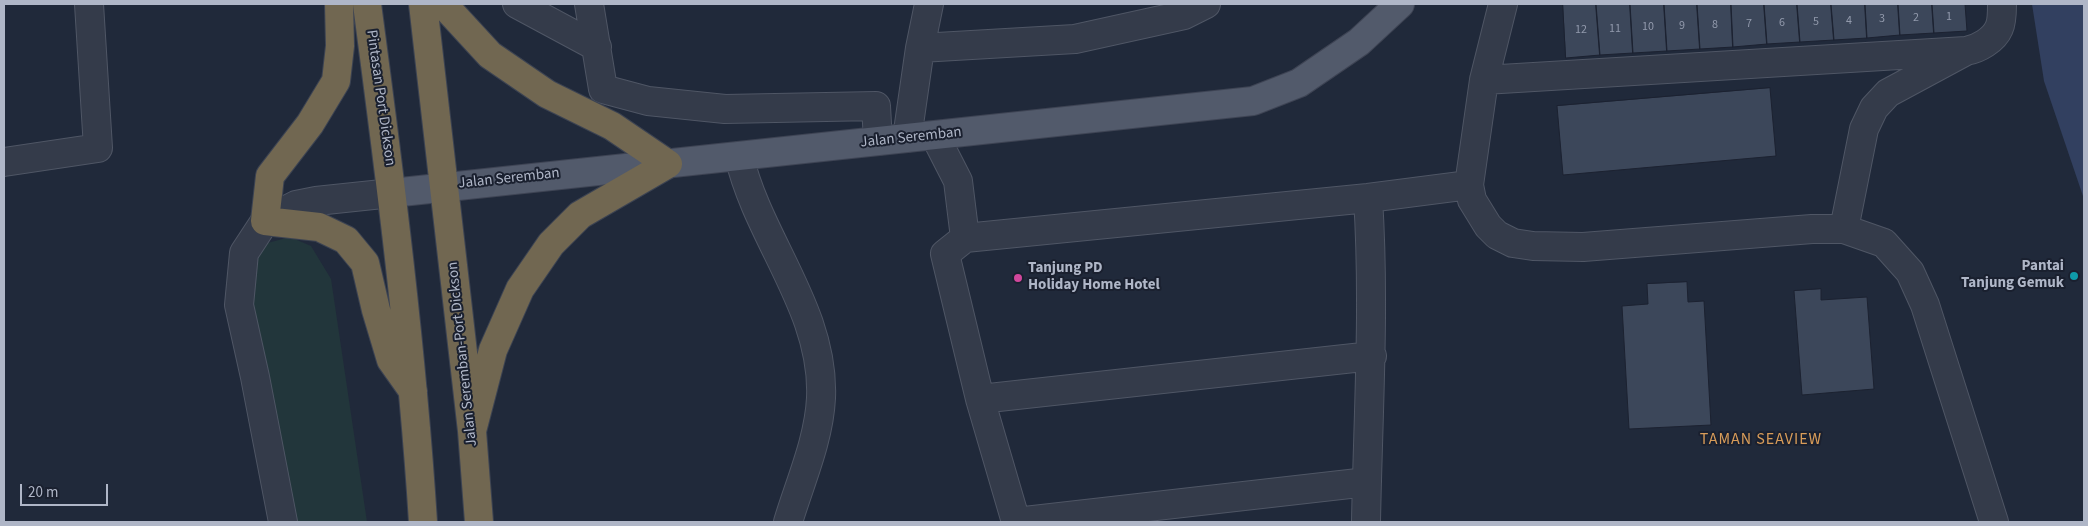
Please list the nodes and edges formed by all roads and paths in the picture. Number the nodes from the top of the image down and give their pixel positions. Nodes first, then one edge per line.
1 (89, 4) edge
2 (339, 4) edge
3 (367, 4) edge
4 (423, 4) edge
5 (443, 4) edge
6 (517, 4) edge
7 (590, 4) edge
8 (929, 4) edge
9 (1206, 4) edge
10 (1400, 4) edge
11 (1504, 4) edge
12 (2002, 4) edge
13 (597, 47) junction
14 (920, 48) junction
15 (1966, 51) junction
16 (1484, 80) junction
17 (935, 136) junction
18 (908, 138) junction
19 (878, 142) junction
20 (739, 156) junction
21 (4, 162) edge
22 (668, 164) junction
23 (1469, 185) junction
24 (445, 186) junction
25 (392, 192) junction
26 (1368, 198) junction
27 (264, 221) junction
28 (1844, 229) junction
29 (965, 238) junction
30 (1372, 356) junction
31 (414, 392) junction
32 (980, 398) junction
33 (472, 431) junction
34 (1367, 482) junction
35 (283, 522) edge
36 (423, 522) edge
37 (479, 522) edge
38 (788, 522) edge
39 (1366, 522) edge
40 (1994, 522) edge

1 - 21 street
2 - 27 highway
3 - 25 highway, Pintasan Port Dickson
4 - 24 highway
5 - 22 highway
6 - 13 street
7 - 13 street
8 - 14 street
9 - 14 street
10 - 17 main road, Jalan Seremban
11 - 16 street
12 - 15 street
13 - 19 street
14 - 18 street
15 - 16 street
15 - 28 street
16 - 23 street
17 - 18 main road, Jalan Seremban
17 - 29 street
18 - 19 main road, Jalan Seremban
19 - 20 main road, Jalan Seremban
20 - 22 main road, Jalan Seremban
20 - 38 street
22 - 24 main road, Jalan Seremban
22 - 33 highway
23 - 26 street
23 - 28 street
24 - 25 main road, Jalan Seremban
24 - 33 highway, Jalan Seremban-Port Dickson
25 - 27 street
25 - 31 highway
26 - 29 street
26 - 30 street
27 - 31 highway
27 - 35 street
28 - 40 street
29 - 32 street
30 - 32 street
30 - 34 street
31 - 36 highway
32 - 34 street
33 - 37 highway, Jalan Seremban-Port Dickson
34 - 39 street

